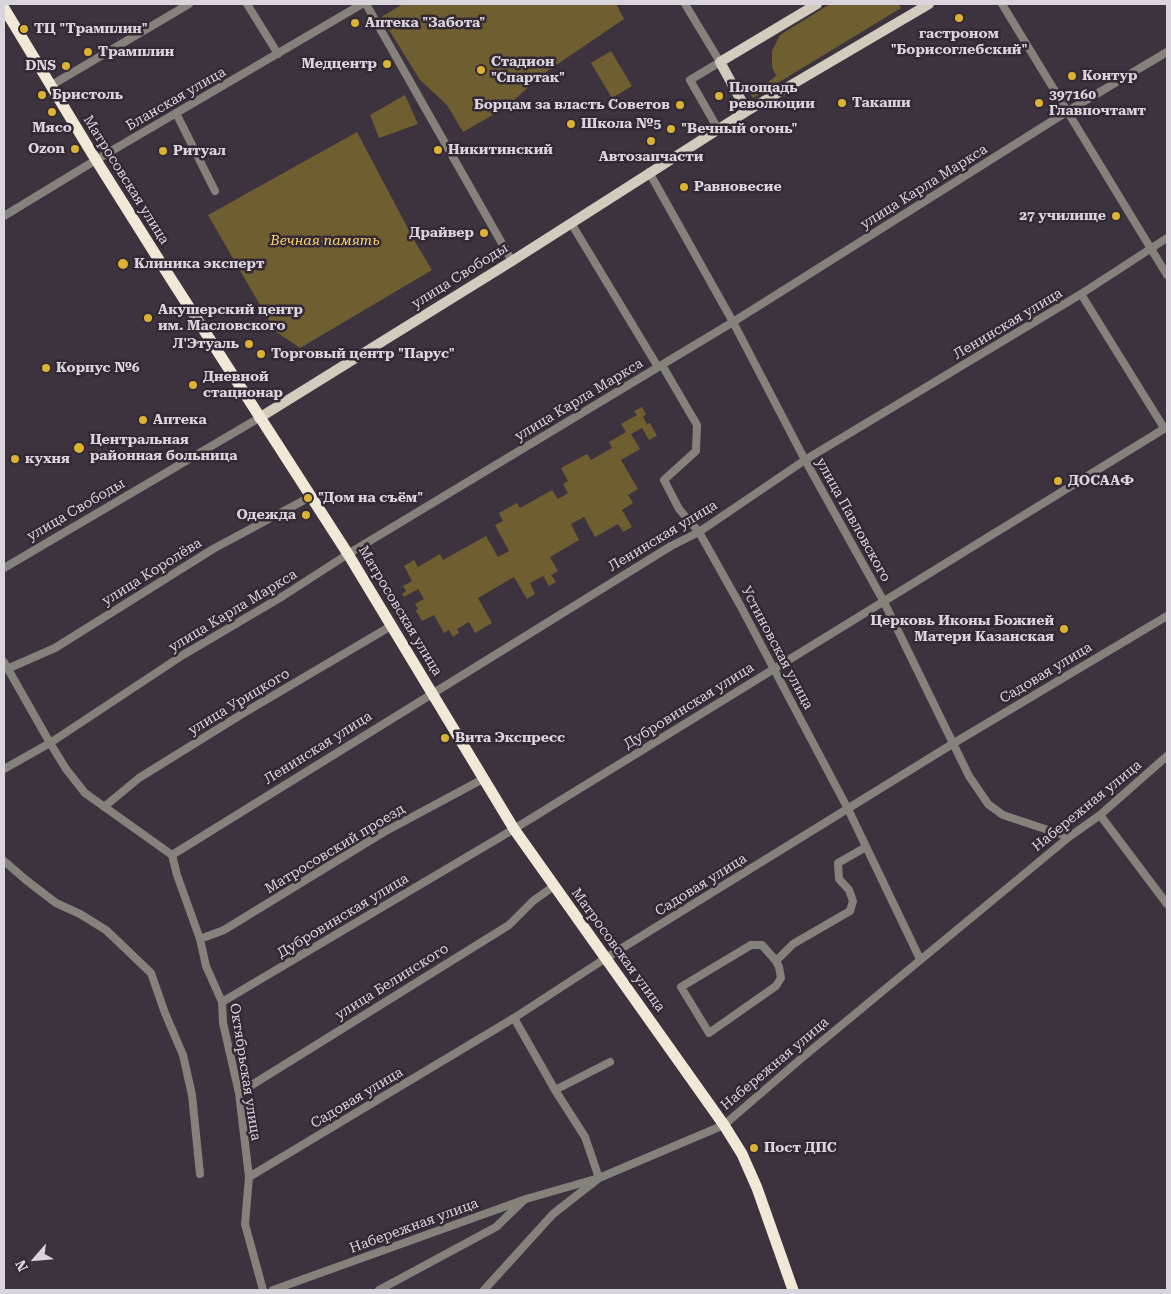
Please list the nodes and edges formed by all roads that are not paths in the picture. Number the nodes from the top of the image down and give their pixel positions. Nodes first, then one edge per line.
1 (189, 4) edge
2 (247, 4) edge
3 (362, 4) edge
4 (366, 4) edge
5 (685, 4) edge
6 (817, 4) edge
7 (929, 4) edge
8 (1002, 4) edge
9 (4, 8) edge
10 (1167, 52) edge
11 (278, 54) junction
12 (720, 62) junction
13 (50, 86) junction
14 (747, 111) junction
15 (1068, 111) junction
16 (176, 113) junction
17 (718, 129) junction
18 (96, 160) junction
19 (649, 172) junction
20 (215, 191) dead end
21 (4, 216) edge
22 (571, 223) junction
23 (1167, 238) edge
24 (1151, 248) junction
25 (512, 261) junction
26 (1167, 275) edge
27 (1081, 294) junction
28 (733, 322) junction
29 (660, 366) junction
30 (259, 418) junction
31 (1166, 428) edge
32 (806, 460) junction
33 (310, 497) junction
34 (699, 532) junction
35 (348, 554) junction
36 (4, 568) edge
37 (884, 600) junction
38 (1167, 616) edge
39 (391, 626) junction
40 (6, 666) edge
41 (774, 669) junction
42 (432, 692) junction
43 (50, 743) junction
44 (954, 743) junction
45 (1167, 756) edge
46 (4, 769) edge
47 (483, 779) junction
48 (104, 807) junction
49 (848, 809) junction
50 (1100, 815) junction
51 (514, 828) junction
52 (1069, 837) junction
53 (866, 847) junction
54 (172, 854) junction
55 (4, 861) edge
56 (554, 886) junction
57 (1167, 904) edge
58 (200, 939) junction
59 (606, 958) junction
60 (776, 960) junction
61 (920, 960) junction
62 (222, 1002) junction
63 (514, 1018) junction
64 (610, 1062) dead end
65 (555, 1090) junction
66 (239, 1093) junction
67 (724, 1124) junction
68 (200, 1174) dead end
69 (248, 1177) junction
70 (599, 1178) junction
71 (526, 1198) junction
72 (263, 1290) edge
73 (273, 1290) edge
74 (379, 1290) edge
75 (484, 1290) edge
76 (794, 1290) edge

1 - 13 street
2 - 11 street
3 - 11 street, Бланская улица
4 - 25 street
5 - 12 street
6 - 12 main road
7 - 14 main road, улица Свободы
8 - 15 street
9 - 13 highway, Матросовская улица
10 - 15 street, улица Карла Маркса
11 - 16 street, Бланская улица
12 - 14 main road
12 - 17 street
13 - 18 highway, Матросовская улица
14 - 17 main road, улица Свободы
15 - 24 street
15 - 28 street, улица Карла Маркса
16 - 18 street, Бланская улица
16 - 20 street
17 - 19 main road, улица Свободы
18 - 21 street, Бланская улица
18 - 30 highway, Матросовская улица
19 - 22 main road, улица Свободы
19 - 28 street, улица Павловского
22 - 25 main road, улица Свободы
22 - 29 street, Устиновская улица
23 - 24 street, Ленинская улица
24 - 26 street
24 - 27 street, Ленинская улица
25 - 30 main road, улица Свободы
27 - 31 street
27 - 32 street, Ленинская улица
28 - 29 street, улица Карла Маркса
28 - 32 street, улица Павловского
29 - 34 street, Устиновская улица
29 - 35 street, улица Карла Маркса
30 - 33 highway, Матросовская улица
30 - 36 street, улица Свободы
31 - 37 street, Дубровинская улица
32 - 34 street, Ленинская улица
32 - 37 street, улица Павловского
33 - 35 highway, Матросовская улица
33 - 40 street, улица Королёва
34 - 41 street, Устиновская улица
34 - 42 street, Ленинская улица
35 - 39 highway, Матросовская улица
35 - 43 street, улица Карла Маркса
37 - 41 street, Дубровинская улица
37 - 44 street, улица Павловского
38 - 44 street, Садовая улица
39 - 42 highway, Матросовская улица
39 - 48 street, улица Урицкого
40 - 43 street
41 - 49 street, Устиновская улица
41 - 51 street, Дубровинская улица
42 - 47 highway, Матросовская улица
42 - 54 street, Ленинская улица
43 - 46 street, улица Карла Маркса
43 - 48 street
44 - 49 street, Садовая улица
44 - 52 street, улица Павловского
45 - 50 street, Набережная улица
47 - 51 highway, Матросовская улица
47 - 58 street, Матросовский проезд
48 - 54 street
49 - 53 street, Устиновская улица
49 - 59 street, Садовая улица
50 - 52 street, Набережная улица
50 - 57 street
51 - 56 highway, Матросовская улица
51 - 62 street, Дубровинская улица
52 - 61 street, Набережная улица
53 - 60 street
53 - 61 street, Устиновская улица
54 - 58 street, Октябрьская улица
55 - 68 street
56 - 59 highway, Матросовская улица
56 - 66 street, улица Белинского
58 - 62 street, Октябрьская улица
59 - 63 street, Садовая улица
59 - 67 highway, Матросовская улица
60 - 60 street
61 - 67 street, Набережная улица
62 - 66 street, Октябрьская улица
63 - 65 street
63 - 69 street, Садовая улица
64 - 65 street
65 - 70 street
66 - 69 street, Октябрьская улица
67 - 70 street, Набережная улица
67 - 76 highway, Матросовская улица
69 - 72 street, Октябрьская улица
70 - 71 street, Набережная улица
70 - 75 street
71 - 73 street, Набережная улица
71 - 74 street

